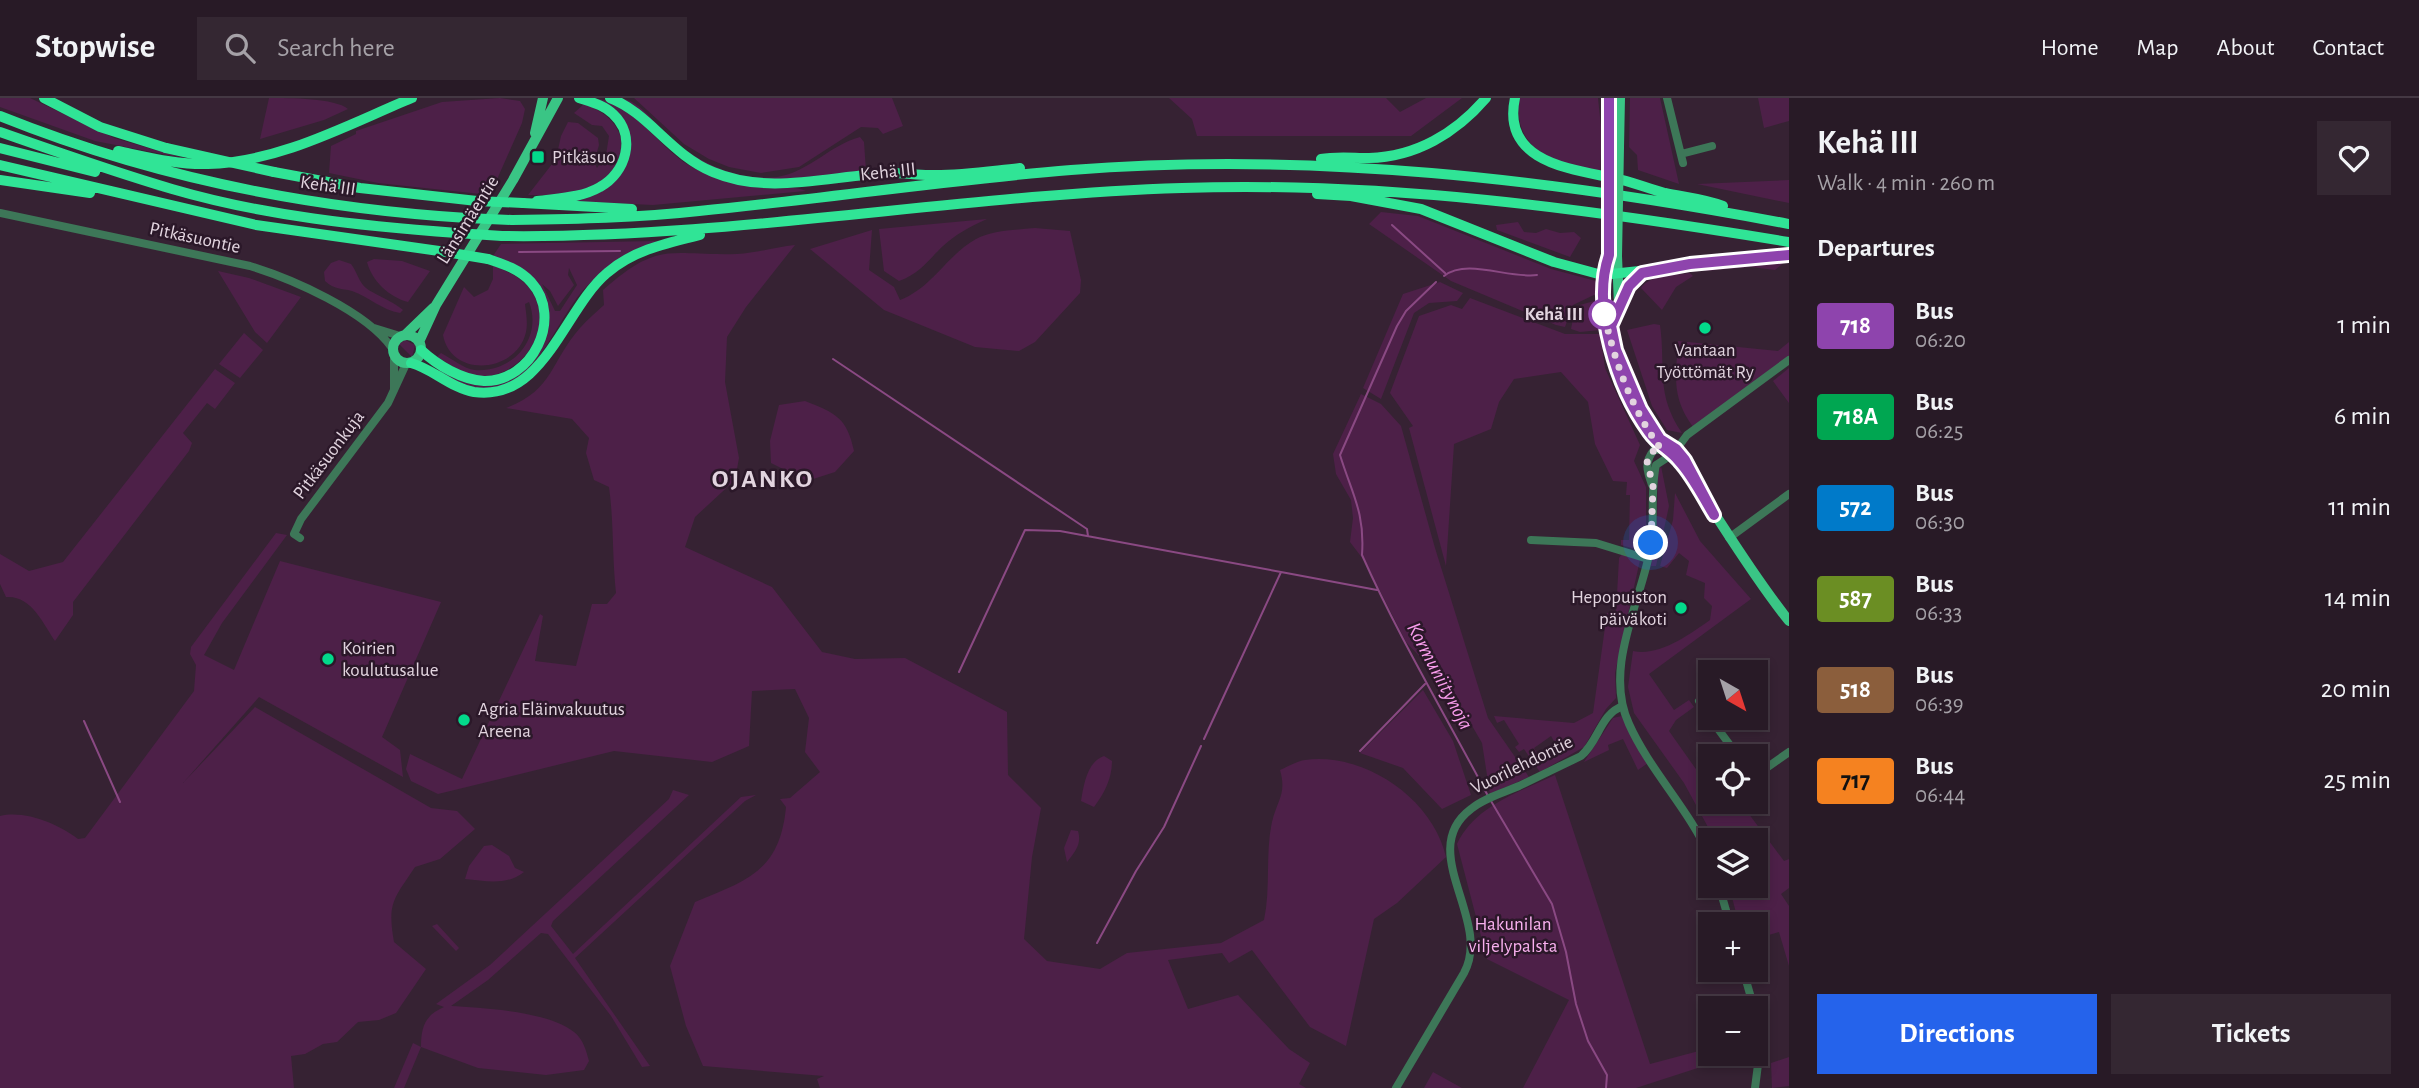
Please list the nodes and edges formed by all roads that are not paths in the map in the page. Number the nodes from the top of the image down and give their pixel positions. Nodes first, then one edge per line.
1 (44, 98) edge
2 (412, 98) edge
3 (543, 98) edge
4 (558, 98) edge
5 (579, 98) edge
6 (610, 98) edge
7 (1486, 98) edge
8 (1514, 98) edge
9 (1609, 98) edge
10 (1620, 98) edge
11 (1667, 98) edge
12 (0, 116) edge
13 (0, 132) edge
14 (80, 146) junction
15 (1615, 146) junction
16 (1712, 146) dead end
17 (0, 148) edge
18 (528, 153) junction
19 (1301, 163) junction
20 (0, 165) edge
21 (1071, 170) junction
22 (0, 180) edge
23 (1287, 187) junction
24 (173, 189) junction
25 (148, 201) junction
26 (523, 203) junction
27 (732, 207) junction
28 (0, 213) edge
29 (1745, 216) junction
30 (1789, 224) edge
31 (730, 227) junction
32 (1789, 242) edge
33 (1789, 255) edge
34 (1613, 256) junction
35 (1657, 268) junction
36 (1616, 273) junction
37 (1602, 275) junction
38 (1619, 304) junction
39 (436, 305) junction
40 (371, 327) junction
41 (403, 335) junction
42 (420, 346) junction
43 (393, 352) junction
44 (1789, 360) edge
45 (409, 363) junction
46 (394, 390) junction
47 (1661, 449) junction
48 (1674, 452) junction
49 (1653, 486) junction
50 (1789, 494) edge
51 (300, 538) dead end
52 (1729, 538) junction
53 (1531, 540) dead end
54 (1648, 559) junction
55 (1789, 621) edge
56 (1623, 706) junction
57 (1789, 752) edge
58 (1768, 767) edge
59 (1698, 834) edge
60 (1758, 1066) edge
61 (1395, 1088) edge
62 (1755, 1088) edge

1 - 26 highway, bridge
2 - 14 highway
3 - 18 main road, Länsimäentie
4 - 18 main road, Länsimäentie
5 - 26 highway
6 - 21 highway
7 - 19 highway
8 - 29 highway
9 - 15 main road
10 - 15 main road
11 - 16 street
12 - 14 highway, Kehä III
13 - 24 highway, Kehä III
14 - 27 highway, Kehä III, bridge
15 - 34 main road, bridge
17 - 24 highway
18 - 39 main road, Länsimäentie
19 - 21 highway, Kehä III
19 - 29 highway, Kehä III
20 - 25 highway
21 - 27 highway, Kehä III
22 - 25 highway
23 - 31 highway, Kehä III
23 - 32 highway, Kehä III
23 - 37 highway
24 - 31 highway, Kehä III, bridge
25 - 42 highway, bridge
26 - 27 highway
28 - 40 street, Pitkäsuontie
29 - 30 highway, Kehä III
31 - 45 highway
33 - 35 highway
34 - 36 main road
34 - 37 main road
35 - 36 highway
35 - 38 highway
36 - 37 highway
36 - 38 main road
37 - 47 main road
38 - 48 main road
39 - 41 main road, Länsimäentie
39 - 42 main road, Länsimäentie
40 - 41 street, Pitkäsuontie
40 - 43 street, Pitkäsuontie
41 - 42 main road
41 - 43 main road, Länsimäentie
42 - 45 main road, Länsimäentie
43 - 45 main road
43 - 46 street
44 - 48 street
45 - 46 street, Pitkäsuonkuja
46 - 51 street, Pitkäsuonkuja
47 - 48 main road
47 - 49 street
48 - 49 street
48 - 52 main road
49 - 54 street
50 - 52 street
52 - 55 main road
53 - 54 street
54 - 56 street
56 - 59 street
56 - 61 street, Vuorilehdontie
57 - 58 street
60 - 62 street

